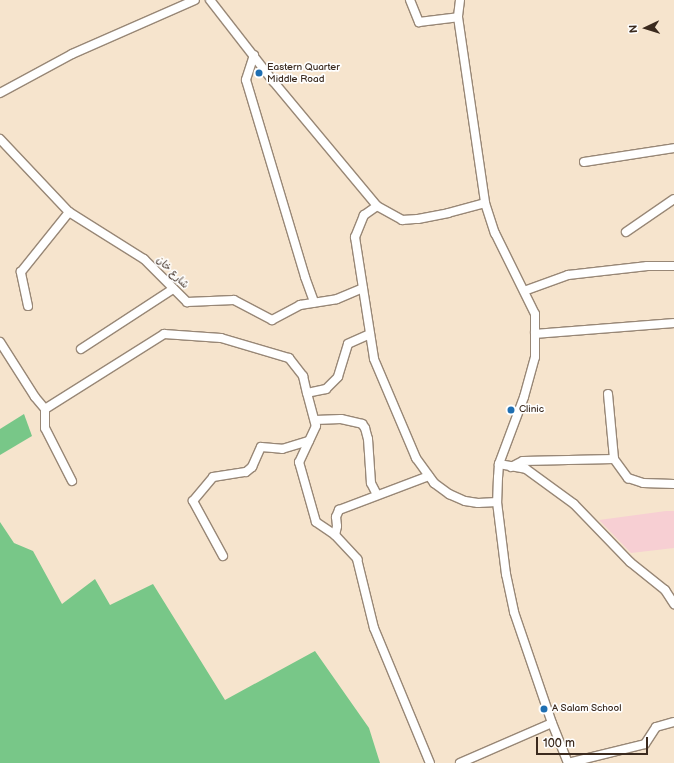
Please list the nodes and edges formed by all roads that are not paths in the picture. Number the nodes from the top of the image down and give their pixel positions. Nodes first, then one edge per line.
1 (195, 0) edge
2 (210, 0) edge
3 (410, 0) edge
4 (460, 0) edge
5 (458, 17) junction
6 (254, 55) junction
7 (0, 93) edge
8 (0, 139) edge
9 (674, 148) edge
10 (584, 162) dead end
11 (674, 199) edge
12 (485, 203) junction
13 (377, 206) junction
14 (69, 212) junction
15 (626, 232) dead end
16 (674, 266) edge
17 (364, 288) junction
18 (173, 289) junction
19 (524, 291) junction
20 (314, 302) junction
21 (28, 306) dead end
22 (674, 323) edge
23 (370, 334) junction
24 (535, 334) junction
25 (0, 342) edge
26 (81, 349) dead end
27 (307, 393) junction
28 (608, 394) dead end
29 (45, 409) junction
30 (315, 420) junction
31 (309, 441) junction
32 (614, 459) junction
33 (499, 464) junction
34 (511, 467) junction
35 (429, 476) junction
36 (72, 481) dead end
37 (674, 484) edge
38 (377, 495) junction
39 (497, 502) junction
40 (335, 536) junction
41 (223, 556) dead end
42 (674, 604) edge
43 (673, 722) edge
44 (552, 723) junction
45 (430, 763) edge
46 (460, 763) edge
47 (568, 763) edge

1 - 7 street
2 - 6 street
3 - 5 street
4 - 5 street
5 - 12 street
6 - 13 street
6 - 20 street
8 - 14 street, شارع خان
9 - 10 street
11 - 15 street
12 - 13 street
12 - 19 street
13 - 17 street
14 - 18 street, شارع خان
14 - 21 street
16 - 19 street
17 - 20 street, شارع خان
17 - 23 street
18 - 20 street, شارع خان
18 - 26 street
19 - 24 street
22 - 24 street
23 - 27 street
23 - 35 street
24 - 33 street
25 - 29 street
27 - 29 street
27 - 30 street
28 - 32 street
29 - 36 street
30 - 31 street
30 - 38 street
31 - 40 street
31 - 41 street
32 - 34 street
32 - 37 street
33 - 34 street
33 - 39 street
34 - 42 street
35 - 38 street
35 - 39 street
38 - 40 street
39 - 44 street
40 - 45 street
43 - 47 street
44 - 46 street
44 - 47 street

